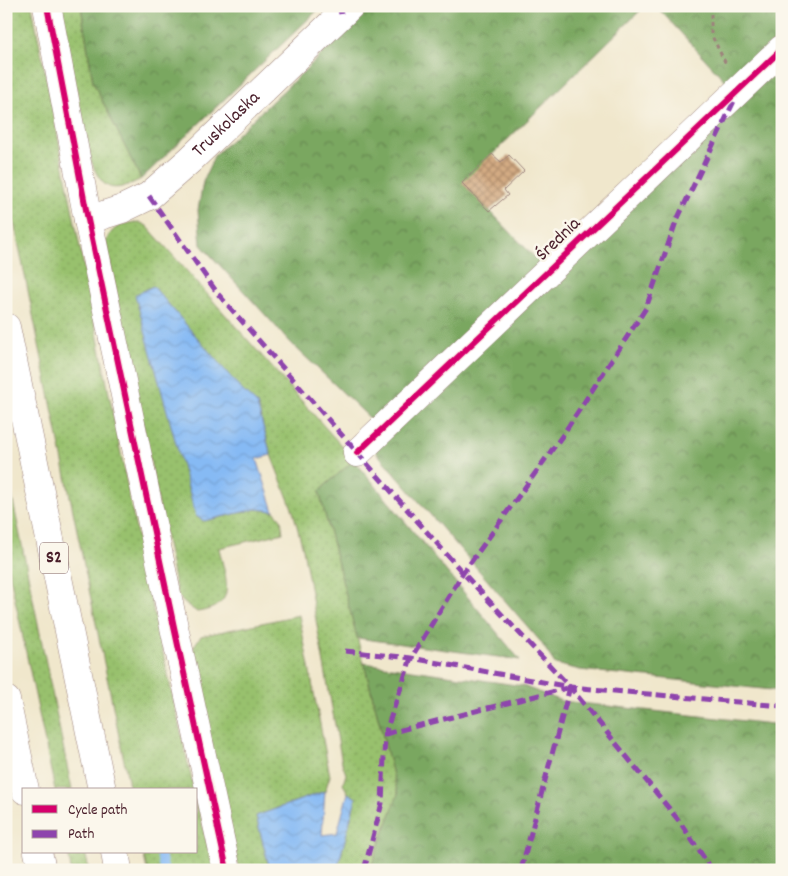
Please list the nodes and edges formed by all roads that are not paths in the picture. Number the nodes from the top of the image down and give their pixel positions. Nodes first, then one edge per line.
1 (47, 6) edge
2 (350, 6) edge
3 (782, 49) edge
4 (88, 220) junction
5 (6, 327) edge
6 (357, 453) dead end
7 (6, 700) edge
8 (25, 788) edge
9 (102, 788) edge
10 (38, 854) edge
11 (114, 854) edge
12 (42, 870) edge
13 (118, 870) edge
14 (227, 870) edge

1 - 4 main road
2 - 4 main road, Truskolaska
3 - 6 main road, Średnia
4 - 14 main road
5 - 9 main road, S2
7 - 8 main road
10 - 12 main road
11 - 13 main road

